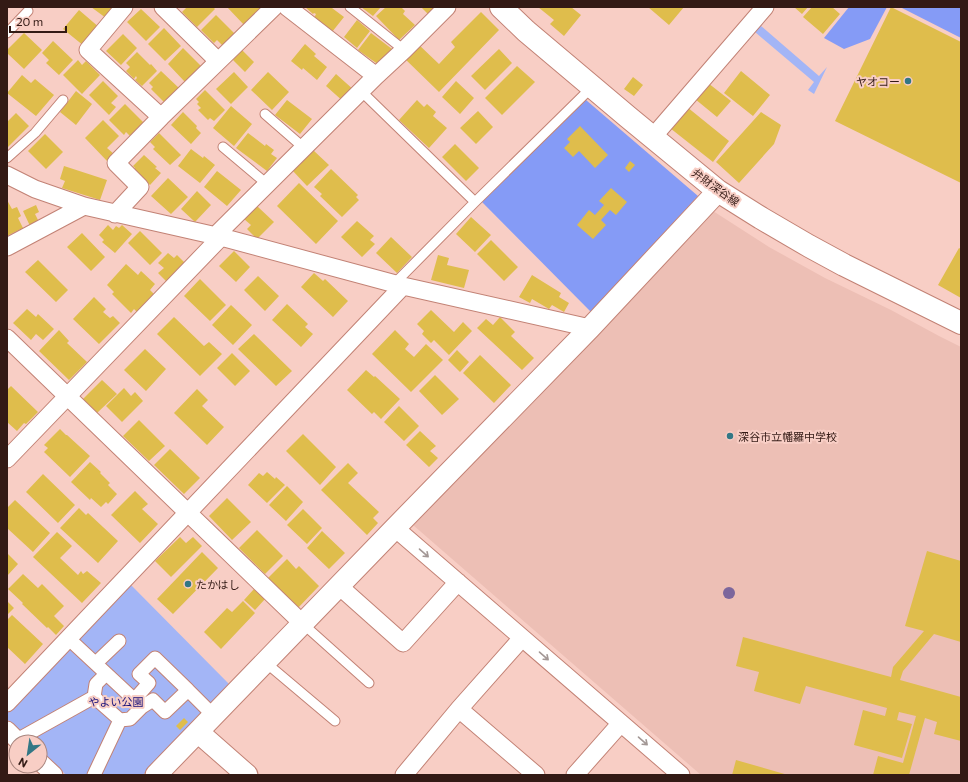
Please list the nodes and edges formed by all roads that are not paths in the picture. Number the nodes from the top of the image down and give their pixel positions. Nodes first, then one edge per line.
1 (124, 7) edge
2 (163, 7) edge
3 (274, 7) edge
4 (288, 7) edge
5 (350, 7) edge
6 (447, 7) edge
7 (501, 7) edge
8 (765, 7) edge
9 (28, 12) dead end
10 (7, 33) edge
11 (404, 50) junction
12 (218, 61) junction
13 (376, 76) junction
14 (592, 87) junction
15 (361, 91) junction
16 (63, 100) dead end
17 (265, 114) dead end
18 (161, 117) junction
19 (652, 138) junction
20 (223, 148) dead end
21 (304, 148) junction
22 (7, 158) edge
23 (7, 175) edge
24 (267, 184) junction
25 (718, 191) junction
26 (475, 202) junction
27 (84, 206) junction
28 (115, 214) junction
29 (218, 236) junction
30 (7, 247) edge
31 (398, 285) junction
32 (960, 321) edge
33 (590, 328) junction
34 (7, 338) edge
35 (67, 397) junction
36 (7, 459) edge
37 (187, 512) junction
38 (395, 528) junction
39 (458, 582) junction
40 (339, 586) junction
41 (302, 623) junction
42 (68, 638) junction
43 (522, 638) junction
44 (119, 640) dead end
45 (265, 662) junction
46 (96, 664) junction
47 (106, 674) junction
48 (149, 683) junction
49 (369, 684) dead end
50 (188, 690) junction
51 (94, 697) junction
52 (153, 700) junction
53 (7, 702) edge
54 (138, 703) junction
55 (459, 709) junction
56 (214, 716) junction
57 (120, 720) junction
58 (335, 721) dead end
59 (622, 723) junction
60 (198, 732) junction
61 (23, 734) edge
62 (94, 775) edge
63 (156, 775) edge
64 (247, 775) edge
65 (404, 775) edge
66 (536, 775) edge
67 (575, 775) edge
68 (682, 775) edge

1 - 18 street
2 - 12 street
3 - 12 street
4 - 13 street
5 - 11 lane
6 - 11 street
7 - 14 main road, 弁財深谷線
8 - 19 street
9 - 10 lane
11 - 13 street
12 - 18 street
13 - 15 street
14 - 19 main road, 弁財深谷線
14 - 26 lane
15 - 21 street
15 - 26 lane
16 - 22 lane
17 - 21 lane
18 - 28 street
19 - 25 main road, 弁財深谷線
20 - 24 lane
21 - 24 street
23 - 27 street
24 - 29 street
25 - 32 main road, 弁財深谷線
25 - 33 street
26 - 31 lane
27 - 28 street
27 - 30 street
28 - 29 street
29 - 31 street
29 - 35 street
31 - 33 street
31 - 37 street
33 - 38 street
34 - 35 street
35 - 36 street
35 - 37 street
37 - 41 street
37 - 42 street
38 -> 39 street
38 - 40 street
39 - 40 street
39 - 43 street
40 - 41 street
41 - 45 street
41 - 49 lane
42 - 46 street
42 - 53 street
43 - 55 street
43 -> 59 street
44 - 46 street
45 - 56 street
45 - 58 lane
46 - 47 street
47 - 51 street
47 - 54 street
48 - 50 street
48 - 52 street
48 - 54 street
50 - 52 street
50 - 56 street
51 - 57 street
51 - 61 street
52 - 54 street
54 - 57 street
55 - 65 street
55 - 66 street
56 - 60 street
57 - 62 street
59 - 67 street
59 -> 68 street
60 - 63 street
60 - 64 street

